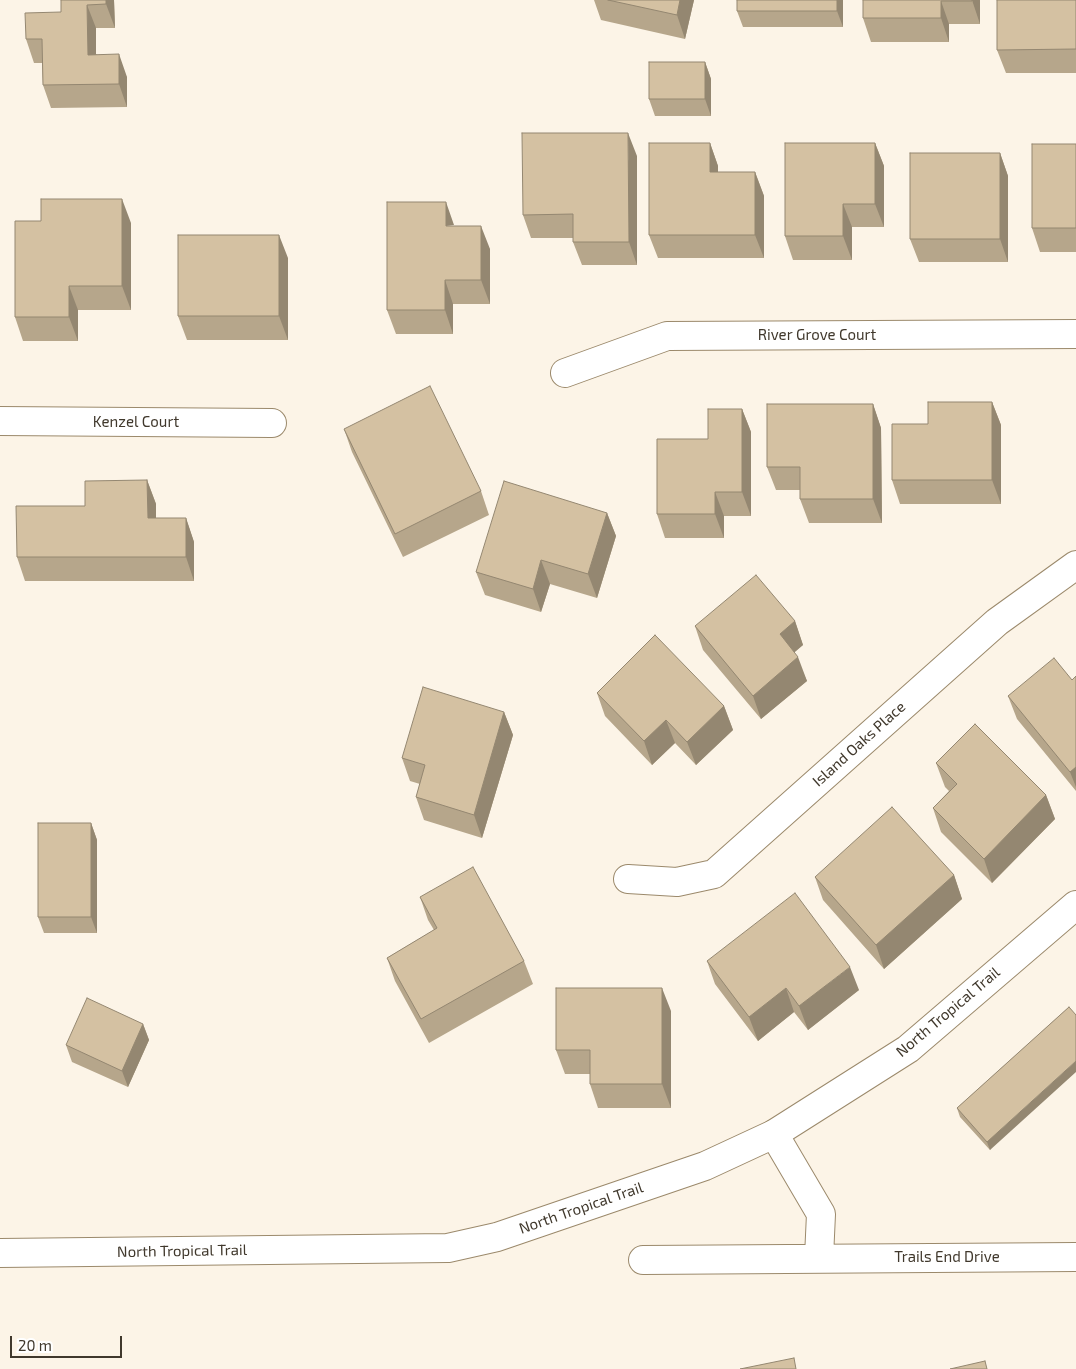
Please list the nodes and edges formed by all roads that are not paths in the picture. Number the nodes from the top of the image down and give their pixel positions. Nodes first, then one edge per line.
1 (1076, 334) edge
2 (565, 373) dead end
3 (0, 421) edge
4 (272, 423) dead end
5 (1076, 565) edge
6 (628, 879) dead end
7 (1076, 904) edge
8 (774, 1134) junction
9 (0, 1253) edge
10 (1076, 1256) edge
11 (819, 1257) junction
12 (643, 1260) dead end

1 - 2 street, River Grove Court
3 - 4 street, Kenzel Court
5 - 6 street, Island Oaks Place
7 - 8 street, North Tropical Trail
8 - 9 street, North Tropical Trail
8 - 11 street
10 - 11 street, Trails End Drive
11 - 12 street, Trails End Drive

